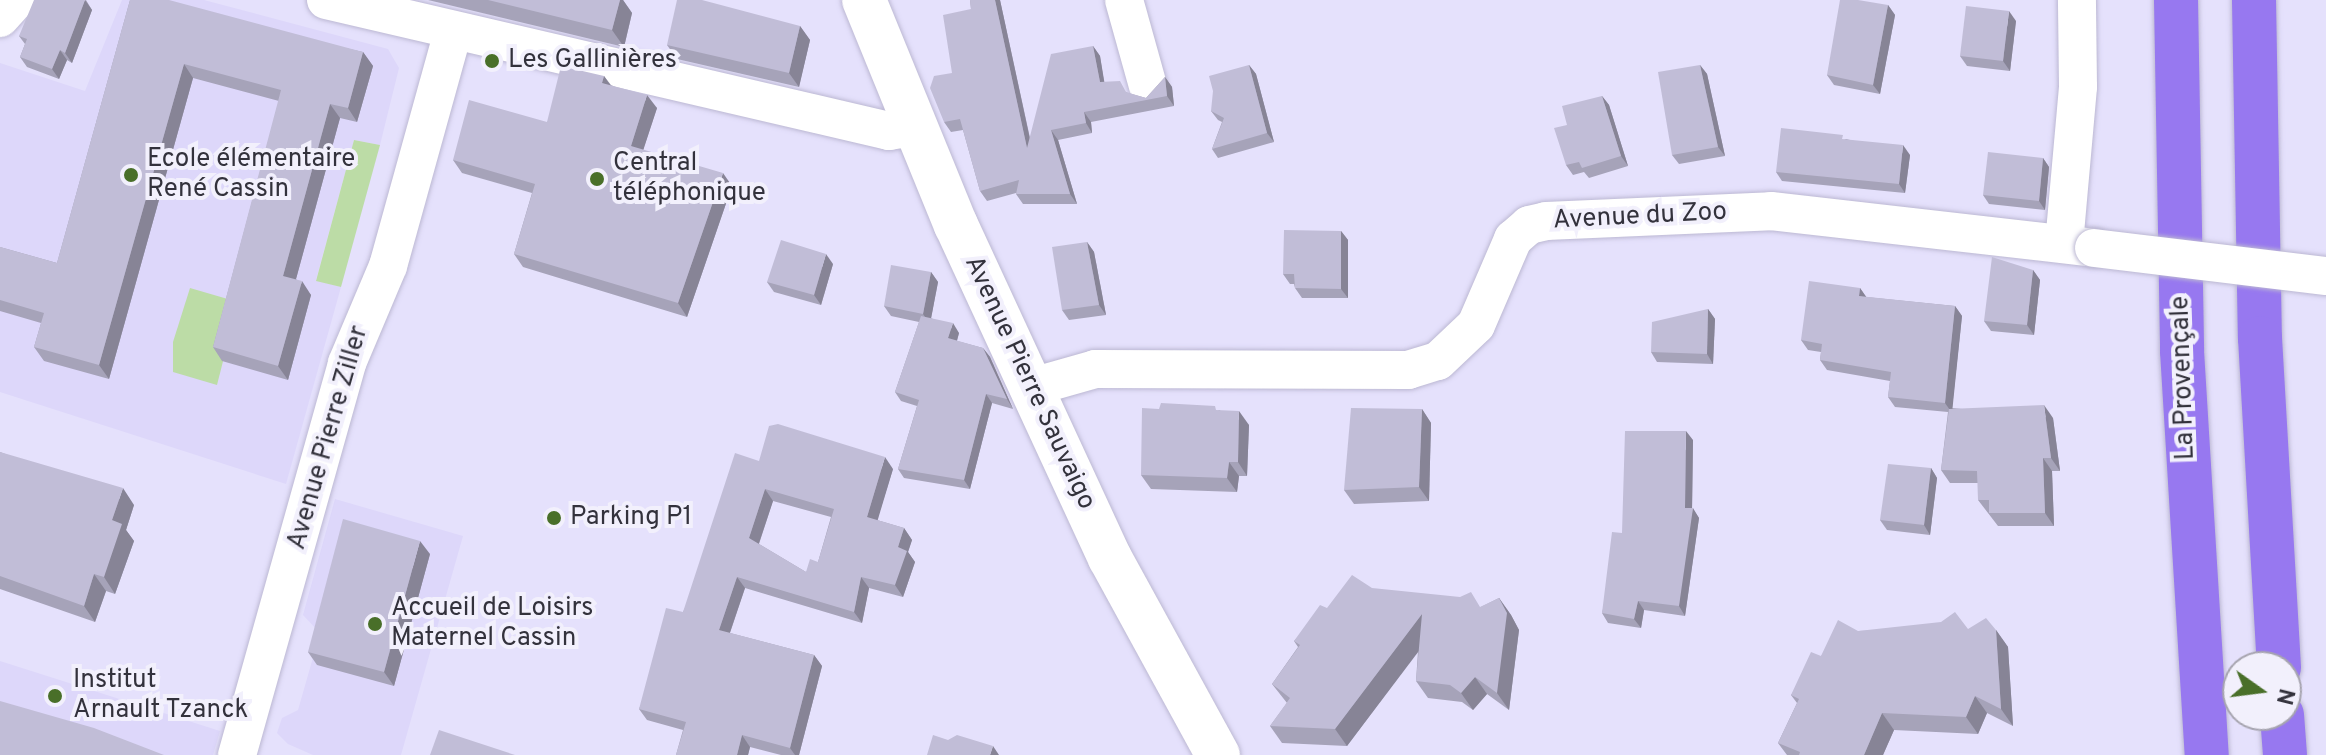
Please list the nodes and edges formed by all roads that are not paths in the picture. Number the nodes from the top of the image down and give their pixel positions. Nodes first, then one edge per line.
1 (16, 0) edge
2 (326, 0) edge
3 (864, 0) edge
4 (1124, 0) edge
5 (2077, 0) edge
6 (2176, 0) edge
7 (2254, 0) edge
8 (0, 18) edge
9 (441, 28) junction
10 (1148, 86) dead end
11 (914, 127) junction
12 (2079, 246) junction
13 (2326, 276) edge
14 (1032, 387) junction
15 (2278, 651) edge
16 (2283, 731) edge
17 (241, 743) edge
18 (1218, 755) edge
19 (2207, 755) edge
20 (2285, 755) edge

1 - 8 street
2 - 9 street
3 - 11 main road, Avenue Pierre Sauvaigo
4 - 10 street
5 - 12 street
6 - 19 highway, La Provençale
7 - 15 highway
9 - 11 street
9 - 17 street, Avenue Pierre Ziller
11 - 14 main road, Avenue Pierre Sauvaigo
12 - 13 street, Avenue du Zoo, bridge
12 - 14 street, Avenue du Zoo
14 - 18 main road, Avenue Pierre Sauvaigo
16 - 20 highway

